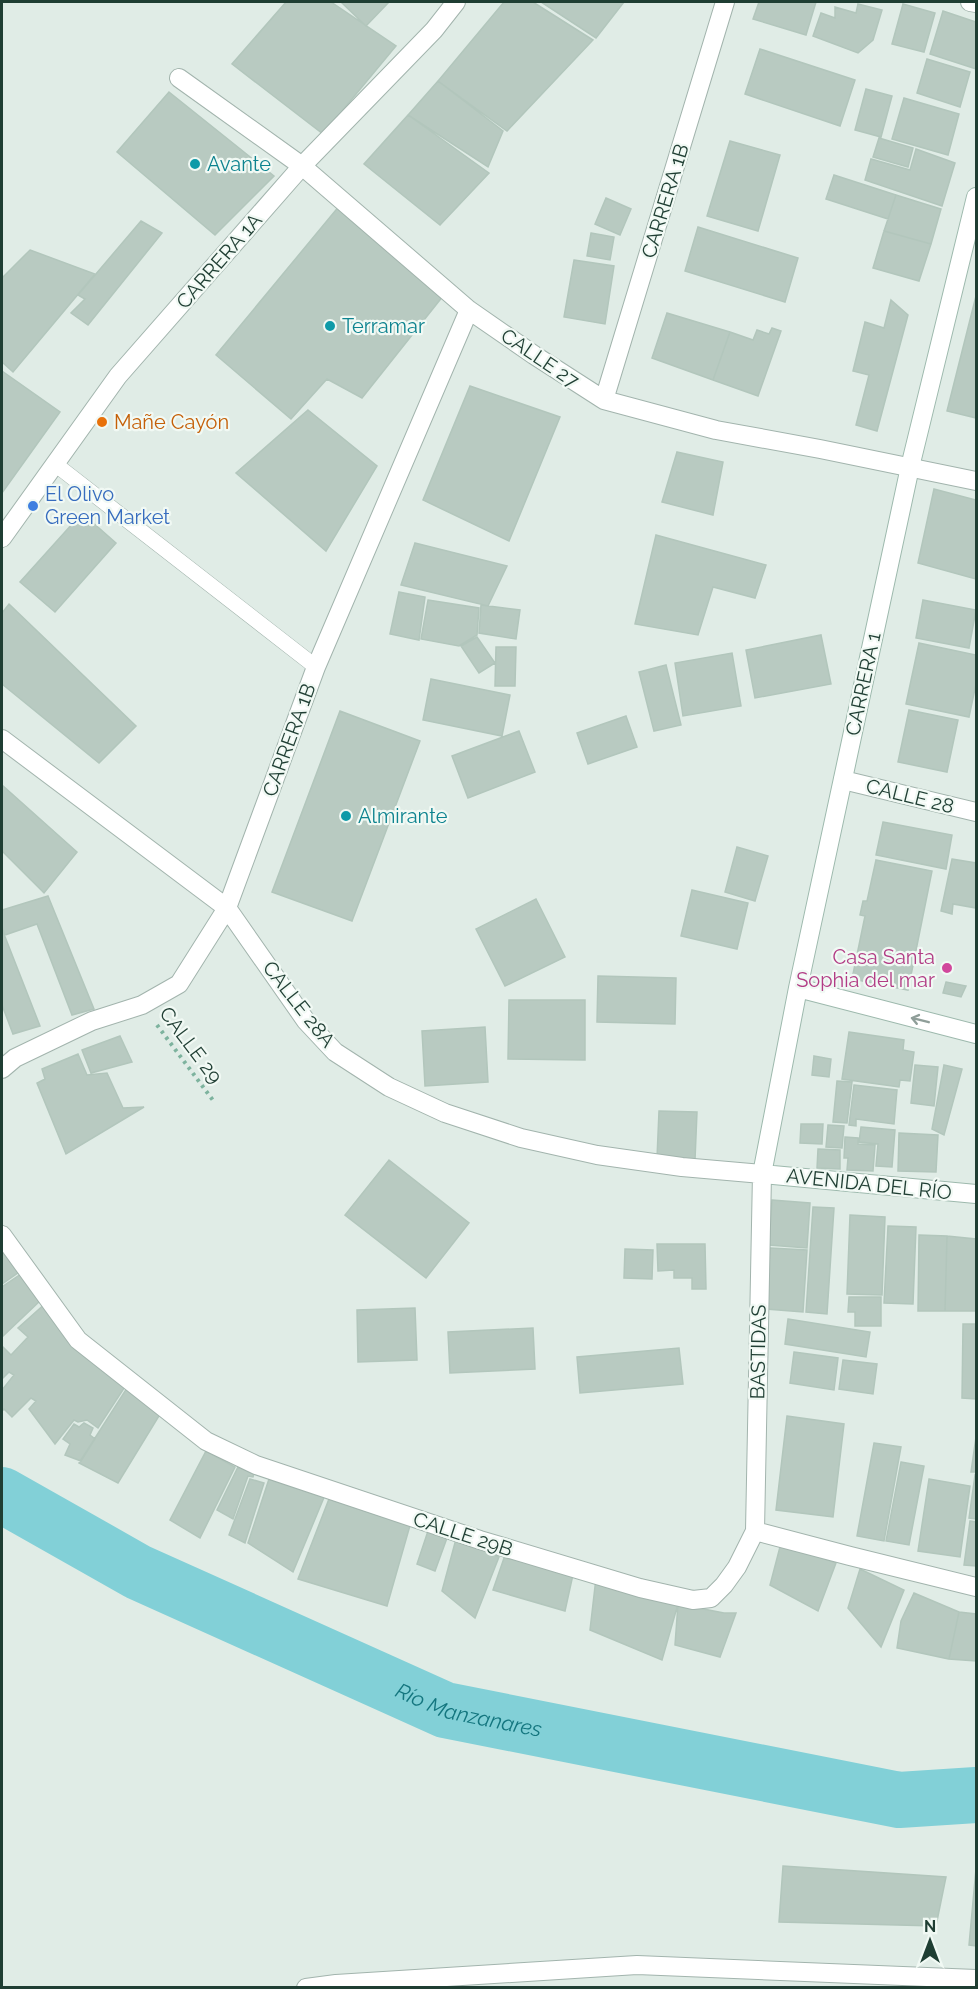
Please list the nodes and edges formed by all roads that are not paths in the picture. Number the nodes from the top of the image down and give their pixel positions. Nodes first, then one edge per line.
1 (456, 2) edge
2 (725, 2) edge
3 (970, 2) edge
4 (976, 3) edge
5 (179, 78) dead end
6 (302, 166) junction
7 (976, 197) edge
8 (469, 310) junction
9 (604, 400) junction
10 (54, 465) junction
11 (910, 467) junction
12 (976, 481) edge
13 (2, 537) edge
14 (316, 667) junction
15 (2, 739) edge
16 (843, 780) junction
17 (976, 812) edge
18 (227, 908) junction
19 (798, 988) junction
20 (976, 1034) edge
21 (2, 1069) edge
22 (762, 1174) junction
23 (976, 1194) edge
24 (2, 1235) edge
25 (755, 1531) junction
26 (976, 1587) edge
27 (976, 1979) edge
28 (337, 1986) edge
29 (306, 1988) edge

1 - 6 street, CARRERA 1A
2 - 9 street, CARRERA 1B
3 - 4 street
5 - 6 street, CALLE 27
6 - 8 street, CALLE 27
6 - 10 street, CARRERA 1A
7 - 11 street, CARRERA 1
8 - 9 street, CALLE 27
8 - 14 street, CARRERA 1B
9 - 11 street, CALLE 27
10 - 13 street, CARRERA 1A
10 - 14 lane
11 - 12 street, CALLE 27
11 - 16 street, CARRERA 1
14 - 18 street, CARRERA 1B
15 - 18 street, CALLE 28A
16 - 17 street, CALLE 28
16 - 19 street, CARRERA 1
18 - 21 street, CARRERA 1B
18 - 22 street, CALLE 28A
20 -> 19 street
19 - 22 street, CARRERA 1
22 - 23 street, AVENIDA DEL RÍO
22 - 25 street, BASTIDAS
24 - 25 street, CALLE 29B
25 - 26 street
27 - 28 street
28 - 29 street

